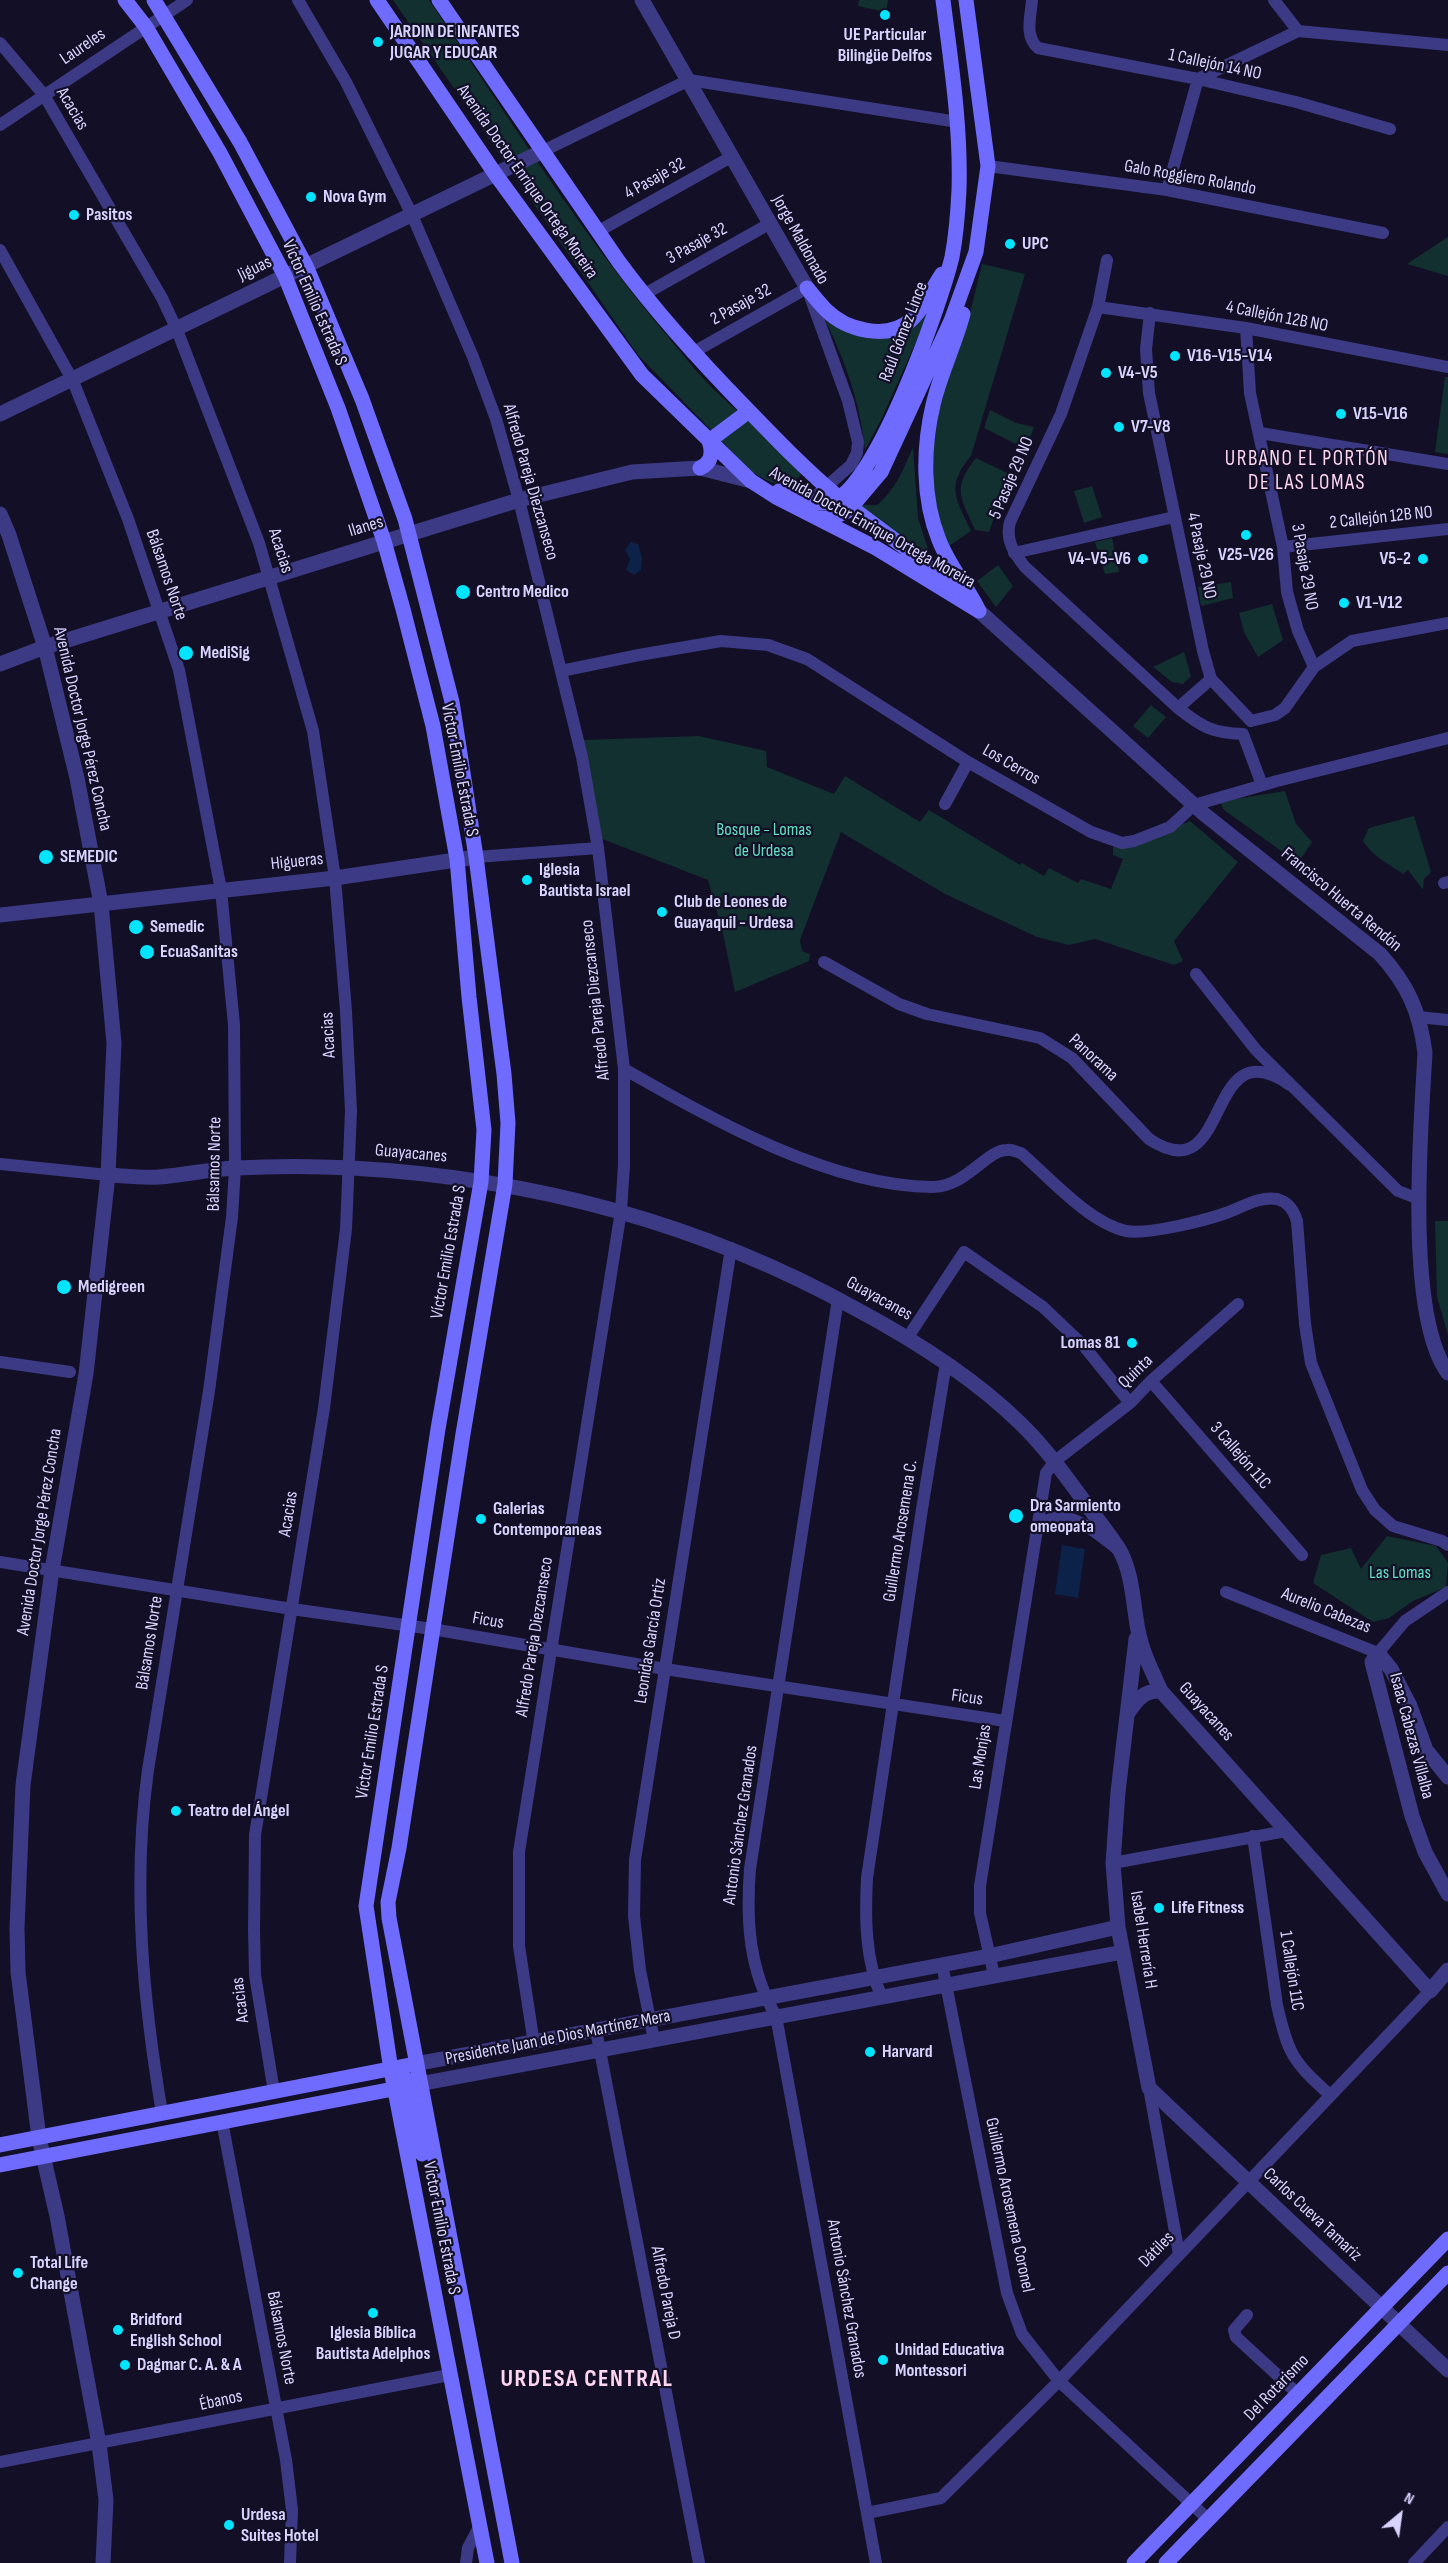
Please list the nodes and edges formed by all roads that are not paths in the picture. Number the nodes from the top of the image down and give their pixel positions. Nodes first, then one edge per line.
1 (125, 0) edge
2 (154, 0) edge
3 (187, 0) edge
4 (298, 0) edge
5 (377, 0) edge
6 (439, 0) edge
7 (642, 0) edge
8 (943, 0) edge
9 (966, 0) edge
10 (1032, 0) edge
11 (1274, 0) edge
12 (164, 14) junction
13 (146, 27) junction
14 (1298, 32) junction
15 (0, 43) edge
16 (1448, 45) edge
17 (1198, 79) junction
18 (689, 80) junction
19 (44, 96) junction
20 (958, 122) junction
21 (0, 125) edge
22 (1390, 129) dead end
23 (240, 142) junction
24 (543, 151) junction
25 (220, 153) junction
26 (731, 157) junction
27 (988, 166) junction
28 (496, 175) junction
29 (1167, 190) junction
30 (412, 215) junction
31 (769, 224) junction
32 (597, 232) junction
33 (1383, 233) dead end
34 (0, 250) edge
35 (976, 252) junction
36 (952, 255) junction
37 (1107, 260) dead end
38 (306, 266) junction
39 (285, 276) junction
40 (807, 288) junction
41 (643, 295) junction
42 (1098, 307) junction
43 (1150, 313) junction
44 (1246, 328) junction
45 (177, 330) junction
46 (692, 353) junction
47 (1448, 367) edge
48 (73, 381) junction
49 (362, 399) junction
50 (338, 408) junction
51 (749, 411) junction
52 (0, 414) edge
53 (1260, 433) junction
54 (709, 441) junction
55 (1448, 464) edge
56 (700, 468) junction
57 (751, 481) junction
58 (827, 487) junction
59 (839, 498) junction
60 (519, 500) junction
61 (852, 507) junction
62 (811, 508) junction
63 (0, 514) edge
64 (1174, 517) junction
65 (838, 523) junction
66 (1448, 529) edge
67 (409, 534) junction
68 (384, 541) junction
69 (1283, 548) junction
70 (1014, 553) junction
71 (270, 577) junction
72 (979, 611) junction
73 (159, 612) junction
74 (1448, 623) edge
75 (45, 647) junction
76 (0, 664) edge
77 (1314, 667) junction
78 (561, 671) junction
79 (1211, 679) junction
80 (452, 702) junction
81 (428, 708) junction
82 (1178, 708) junction
83 (1251, 721) junction
84 (1242, 734) junction
85 (1448, 738) edge
86 (968, 762) junction
87 (1262, 785) junction
88 (945, 804) dead end
89 (1194, 805) junction
90 (598, 849) junction
91 (476, 857) junction
92 (457, 860) junction
93 (335, 878) junction
94 (221, 890) junction
95 (101, 904) junction
96 (0, 915) edge
97 (824, 963) dead end
98 (1196, 974) dead end
99 (469, 997) junction
100 (494, 1006) junction
101 (1418, 1017) junction
102 (1448, 1020) edge
103 (624, 1069) junction
104 (1290, 1085) junction
105 (0, 1164) edge
106 (235, 1168) junction
107 (348, 1168) junction
108 (108, 1175) junction
109 (481, 1182) junction
110 (505, 1184) junction
111 (1419, 1199) junction
112 (621, 1211) junction
113 (731, 1248) junction
114 (838, 1299) junction
115 (1238, 1304) dead end
116 (908, 1337) junction
117 (0, 1362) edge
118 (946, 1363) junction
119 (70, 1371) dead end
120 (1448, 1373) edge
121 (1151, 1381) junction
122 (1130, 1403) junction
123 (438, 1429) junction
124 (463, 1434) junction
125 (1055, 1461) junction
126 (1036, 1528) junction
127 (1448, 1545) edge
128 (1121, 1552) junction
129 (1302, 1555) dead end
130 (0, 1562) edge
131 (52, 1570) junction
132 (177, 1590) junction
133 (1226, 1592) dead end
134 (1448, 1592) edge
135 (292, 1610) junction
136 (409, 1627) junction
137 (432, 1629) junction
138 (1137, 1630) junction
139 (551, 1651) junction
140 (1378, 1653) junction
141 (665, 1670) junction
142 (779, 1687) junction
143 (1161, 1690) junction
144 (892, 1705) junction
145 (1128, 1713) junction
146 (1005, 1721) junction
147 (1448, 1777) edge
148 (1286, 1831) junction
149 (1253, 1836) junction
150 (375, 1844) junction
151 (399, 1848) junction
152 (1113, 1863) junction
153 (1448, 1894) edge
154 (1118, 1927) junction
155 (1123, 1952) junction
156 (989, 1956) junction
157 (942, 1964) junction
158 (1448, 1970) edge
159 (994, 1975) junction
160 (873, 1977) junction
161 (945, 1984) junction
162 (1430, 1991) junction
163 (882, 1996) junction
164 (766, 1999) junction
165 (776, 2016) junction
166 (650, 2021) junction
167 (596, 2030) junction
168 (654, 2040) junction
169 (534, 2043) junction
170 (601, 2050) junction
171 (415, 2064) junction
172 (390, 2070) junction
173 (407, 2086) junction
174 (1149, 2088) junction
175 (274, 2092) junction
176 (1330, 2095) junction
177 (162, 2113) junction
178 (222, 2121) junction
179 (39, 2138) junction
180 (0, 2145) edge
181 (44, 2157) junction
182 (0, 2165) edge
183 (1248, 2182) junction
184 (1448, 2239) edge
185 (1179, 2254) junction
186 (1448, 2273) edge
187 (1382, 2308) junction
188 (1247, 2315) dead end
189 (1399, 2324) junction
190 (1448, 2370) edge
191 (449, 2375) junction
192 (1059, 2381) junction
193 (1298, 2394) junction
194 (275, 2408) junction
195 (99, 2444) junction
196 (0, 2462) edge
197 (470, 2481) junction
198 (1192, 2504) junction
199 (502, 2511) junction
200 (867, 2513) junction
201 (1209, 2520) junction
202 (479, 2527) junction
203 (1448, 2527) edge
204 (103, 2563) edge
205 (290, 2563) edge
206 (465, 2563) edge
207 (487, 2563) edge
208 (510, 2563) edge
209 (699, 2563) edge
210 (876, 2563) edge
211 (1134, 2563) edge
212 (1166, 2563) edge
213 (1414, 2563) edge

1 - 13 main road, Víctor Emilio Estrada S
2 - 12 main road, Víctor Emilio Estrada S
3 - 12 street, Laureles
4 - 30 street, Alfredo Pareja Diezcanseco
5 - 28 main road, Avenida Doctor Enrique Ortega Moreira
6 - 24 main road, Avenida Doctor Enrique Ortega Moreira
7 - 18 street, Jorge Maldonado
8 - 20 main road, Raúl Gómez Lince
9 - 27 main road, Raúl Gómez Lince
10 - 17 street, 1 Callejón 14 NO
11 - 14 street
12 - 13 street, Laureles
12 - 23 main road, Víctor Emilio Estrada S
13 - 19 street, Laureles
13 - 25 main road, Víctor Emilio Estrada S
14 - 16 street
14 - 17 street
15 - 19 street, Acacias
17 - 22 street, 1 Callejón 14 NO
17 - 29 street
18 - 20 street
18 - 24 street, Jiguas
18 - 26 street, Jorge Maldonado
19 - 21 street, Laureles
19 - 45 street, Acacias
20 - 36 main road, Raúl Gómez Lince
23 - 25 main road
23 - 38 main road, Víctor Emilio Estrada S
24 - 28 street, Jiguas
24 - 32 main road, Avenida Doctor Enrique Ortega Moreira
25 - 39 main road, Víctor Emilio Estrada S
26 - 31 street, Jorge Maldonado
26 - 32 street, 4 Pasaje 32
27 - 29 street, Galo Roggiero Rolando
27 - 35 main road, Raúl Gómez Lince
28 - 30 street, Jiguas
28 - 54 main road, Avenida Doctor Enrique Ortega Moreira
29 - 33 street, Galo Roggiero Rolando
30 - 38 street, Jiguas
30 - 60 street, Alfredo Pareja Diezcanseco
31 - 40 street, Jorge Maldonado
31 - 41 street, 3 Pasaje 32
32 - 41 main road, Avenida Doctor Enrique Ortega Moreira
34 - 48 street, Bálsamos Norte
35 - 61 main road, Raúl Gómez Lince
35 - 72 main road
36 - 40 main road
36 - 59 main road, Raúl Gómez Lince
37 - 42 street, 5 Pasaje 29 NO
38 - 39 street, Jiguas
38 - 49 main road, Víctor Emilio Estrada S
39 - 45 street, Jiguas
39 - 50 main road, Víctor Emilio Estrada S
40 - 46 street, 2 Pasaje 32
40 - 58 street, Jorge Maldonado
41 - 46 main road, Avenida Doctor Enrique Ortega Moreira
42 - 43 street, 4 Callejón 12B NO
42 - 70 street, 5 Pasaje 29 NO
43 - 44 street, 4 Callejón 12B NO
43 - 64 street, 4 Pasaje 29 NO
44 - 47 street, 4 Callejón 12B NO
44 - 53 street, 3 Pasaje 29 NO
45 - 48 street, Jiguas
45 - 71 street, Acacias
46 - 51 main road, Avenida Doctor Enrique Ortega Moreira
48 - 52 street, Jiguas
48 - 73 street, Bálsamos Norte
49 - 50 main road
49 - 67 main road, Víctor Emilio Estrada S
50 - 68 main road, Víctor Emilio Estrada S
51 - 54 main road
51 - 58 main road, Avenida Doctor Enrique Ortega Moreira
53 - 55 street
53 - 69 street, 3 Pasaje 29 NO
54 - 56 main road
54 - 57 main road, Avenida Doctor Enrique Ortega Moreira
56 - 57 street, Ilanes
56 - 60 street, Ilanes
57 - 62 main road
58 - 59 main road, Avenida Doctor Enrique Ortega Moreira
58 - 62 street, Jorge Maldonado
59 - 61 main road, Avenida Doctor Enrique Ortega Moreira
59 - 62 main road
59 - 65 main road
60 - 67 street, Ilanes
60 - 78 street, Alfredo Pareja Diezcanseco
61 - 65 main road, Raúl Gómez Lince
61 - 72 main road, Avenida Doctor Enrique Ortega Moreira
62 - 65 main road, Avenida Doctor Enrique Ortega Moreira
63 - 75 street, Avenida Doctor Jorge Pérez Concha
64 - 70 street
64 - 79 street, 4 Pasaje 29 NO
65 - 72 main road, Avenida Doctor Enrique Ortega Moreira
66 - 69 street, 2 Callejón 12B NO
67 - 68 street, Ilanes
67 - 80 main road, Víctor Emilio Estrada S
68 - 71 street, Ilanes
68 - 81 main road, Víctor Emilio Estrada S
69 - 77 street, 3 Pasaje 29 NO
70 - 82 street
71 - 73 street, Ilanes
71 - 93 street, Acacias
72 - 89 street, Francisco Huerta Rendón
73 - 75 street, Ilanes
73 - 94 street, Bálsamos Norte
74 - 77 street
75 - 76 street, Ilanes
75 - 95 street, Avenida Doctor Jorge Pérez Concha
77 - 83 street
78 - 86 street, Los Cerros
78 - 90 street, Alfredo Pareja Diezcanseco
79 - 82 street
79 - 83 street, 4 Pasaje 29 NO
80 - 81 main road
80 - 91 main road, Víctor Emilio Estrada S
81 - 92 main road, Víctor Emilio Estrada S
82 - 84 street
83 - 84 street
84 - 87 street
85 - 87 street, Los Cerros
86 - 88 street
86 - 89 street, Los Cerros
87 - 89 street, Los Cerros
89 - 101 street, Francisco Huerta Rendón
90 - 91 street, Higueras
90 - 103 street, Alfredo Pareja Diezcanseco
91 - 92 street, Higueras
91 - 100 main road, Víctor Emilio Estrada S
92 - 93 street, Higueras
92 - 99 main road, Víctor Emilio Estrada S
93 - 94 street, Higueras
93 - 107 street, Acacias
94 - 95 street, Higueras
94 - 106 street, Bálsamos Norte
95 - 96 street, Higueras
95 - 108 street, Avenida Doctor Jorge Pérez Concha
97 - 104 street, Panorama
98 - 104 street, Panorama
99 - 100 main road
99 - 109 main road, Víctor Emilio Estrada S
100 - 110 main road, Víctor Emilio Estrada S
101 - 102 street
101 - 111 street, Francisco Huerta Rendón
103 - 112 street, Alfredo Pareja Diezcanseco
103 - 127 street
104 - 111 street, Panorama
105 - 108 street, Guayacanes
106 - 107 street, Guayacanes
106 - 108 street, Guayacanes
106 - 132 street, Bálsamos Norte
107 - 109 street, Guayacanes
107 - 135 street, Acacias
108 - 131 street, Avenida Doctor Jorge Pérez Concha
109 - 110 street, Guayacanes
109 - 123 main road, Víctor Emilio Estrada S
110 - 112 street, Guayacanes
110 - 124 main road, Víctor Emilio Estrada S
111 - 120 street, Francisco Huerta Rendón
112 - 113 street, Guayacanes
112 - 139 street, Alfredo Pareja Diezcanseco
113 - 114 street, Guayacanes
113 - 141 street, Leonidas García Ortiz
114 - 116 street, Guayacanes
114 - 142 street, Antonio Sánchez Granados
115 - 121 street, Quinta
116 - 118 street, Guayacanes
116 - 122 street
117 - 119 street
118 - 125 street, Guayacanes
118 - 144 street, Guillermo Arosemena C.
121 - 122 street, Quinta
121 - 129 street, 3 Callejón 11C
122 - 125 street, Quinta
123 - 124 main road
123 - 136 main road, Víctor Emilio Estrada S
124 - 137 main road, Víctor Emilio Estrada S
125 - 126 street, Las Monjas
125 - 128 street, Guayacanes
126 - 128 street
126 - 146 street, Las Monjas
128 - 138 street, Guayacanes
130 - 131 street, Ficus
131 - 132 street, Ficus
131 - 179 street, Avenida Doctor Jorge Pérez Concha
132 - 135 street, Ficus
132 - 177 street, Bálsamos Norte
133 - 140 street, Aurelio Cabezas
134 - 140 street
135 - 136 street, Ficus
135 - 175 street, Acacias
136 - 137 street, Ficus
136 - 150 main road, Víctor Emilio Estrada S
137 - 139 street, Ficus
137 - 151 main road, Víctor Emilio Estrada S
138 - 143 street, Guayacanes
138 - 145 street, Isabel Herrería H
139 - 141 street, Ficus
139 - 169 street, Alfredo Pareja Diezcanseco
140 - 147 street, Aurelio Cabezas
140 - 153 street, Isaac Cabezas Villalba
141 - 142 street, Ficus
141 - 166 street, Leonidas García Ortiz
142 - 144 street, Ficus
142 - 164 street, Antonio Sánchez Granados
143 - 145 street
143 - 148 street, Guayacanes
144 - 146 street, Ficus
144 - 160 street
145 - 152 street, Isabel Herrería H
146 - 156 street, Las Monjas
148 - 149 street
148 - 162 street, Guayacanes
149 - 152 street
149 - 176 street, 1 Callejón 11C
150 - 151 main road
150 - 172 main road, Víctor Emilio Estrada S
151 - 171 main road, Víctor Emilio Estrada S
152 - 154 street, Isabel Herrería H
154 - 155 street, Isabel Herrería H
154 - 156 street, Presidente Juan de Dios Martínez Mera
155 - 159 street, Presidente Juan de Dios Martínez Mera
155 - 174 street, Isabel Herrería H
156 - 157 street, Presidente Juan de Dios Martínez Mera
156 - 159 street
157 - 160 street, Presidente Juan de Dios Martínez Mera
157 - 161 street, Guillermo Arosemena Coronel
158 - 162 street, Dátiles
159 - 161 street, Presidente Juan de Dios Martínez Mera
160 - 163 street
160 - 164 street, Presidente Juan de Dios Martínez Mera
161 - 163 street, Presidente Juan de Dios Martínez Mera
161 - 192 street, Guillermo Arosemena Coronel
162 - 176 street, Dátiles
163 - 165 street, Presidente Juan de Dios Martínez Mera
164 - 165 street, Antonio Sánchez Granados
164 - 166 street, Presidente Juan de Dios Martínez Mera
165 - 168 street, Presidente Juan de Dios Martínez Mera
165 - 200 street, Antonio Sánchez Granados
166 - 167 street, Presidente Juan de Dios Martínez Mera
166 - 168 street, Leonidas García Ortiz
167 - 169 street, Presidente Juan de Dios Martínez Mera
167 - 170 street, Alfredo Pareja D
168 - 170 street, Presidente Juan de Dios Martínez Mera
169 - 171 street, Presidente Juan de Dios Martínez Mera
170 - 173 street, Presidente Juan de Dios Martínez Mera
170 - 209 street, Alfredo Pareja D
171 - 172 main road, Presidente Juan de Dios Martínez Mera
171 - 173 main road, Víctor Emilio Estrada S
172 - 173 main road, Víctor Emilio Estrada S
172 - 175 main road, Presidente Juan de Dios Martínez Mera
173 - 178 main road, Presidente Juan de Dios Martínez Mera
173 - 191 main road, Víctor Emilio Estrada S
173 - 199 main road, Víctor Emilio Estrada S
174 - 183 street, Carlos Cueva Tamariz
174 - 185 street, Isabel Herrería H
175 - 177 main road, Presidente Juan de Dios Martínez Mera
176 - 183 street, Dátiles
177 - 179 main road, Presidente Juan de Dios Martínez Mera
178 - 181 main road, Presidente Juan de Dios Martínez Mera
178 - 194 street, Bálsamos Norte
179 - 180 main road, Presidente Juan de Dios Martínez Mera
179 - 181 street, Avenida Doctor Jorge Pérez Concha
181 - 182 main road, Presidente Juan de Dios Martínez Mera
181 - 195 street, Avenida Doctor Jorge Pérez Concha
183 - 185 street, Dátiles
183 - 187 street, Carlos Cueva Tamariz
184 - 187 main road, Del Rotarismo
185 - 192 street, Dátiles
186 - 189 main road
187 - 189 street, Carlos Cueva Tamariz
187 - 193 main road, Del Rotarismo
188 - 193 street
189 - 190 street, Carlos Cueva Tamariz
189 - 201 main road
191 - 194 street, Ébanos
191 - 197 main road, Víctor Emilio Estrada S
192 - 198 street, Guillermo Arosemena Coronel
192 - 200 street, Dátiles
193 - 198 main road, Del Rotarismo
194 - 195 street, Ébanos
194 - 205 street, Bálsamos Norte
195 - 196 street, Ébanos
195 - 204 street, Avenida Doctor Jorge Pérez Concha
197 - 199 main road
197 - 202 main road, Víctor Emilio Estrada S
198 - 201 street, Guillermo Arosemena Coronel
198 - 211 main road, Del Rotarismo
199 - 208 main road, Víctor Emilio Estrada S
200 - 210 street, Antonio Sánchez Granados
201 - 212 main road
202 - 206 street
202 - 207 main road, Víctor Emilio Estrada S
202 - 208 main road
203 - 213 street

